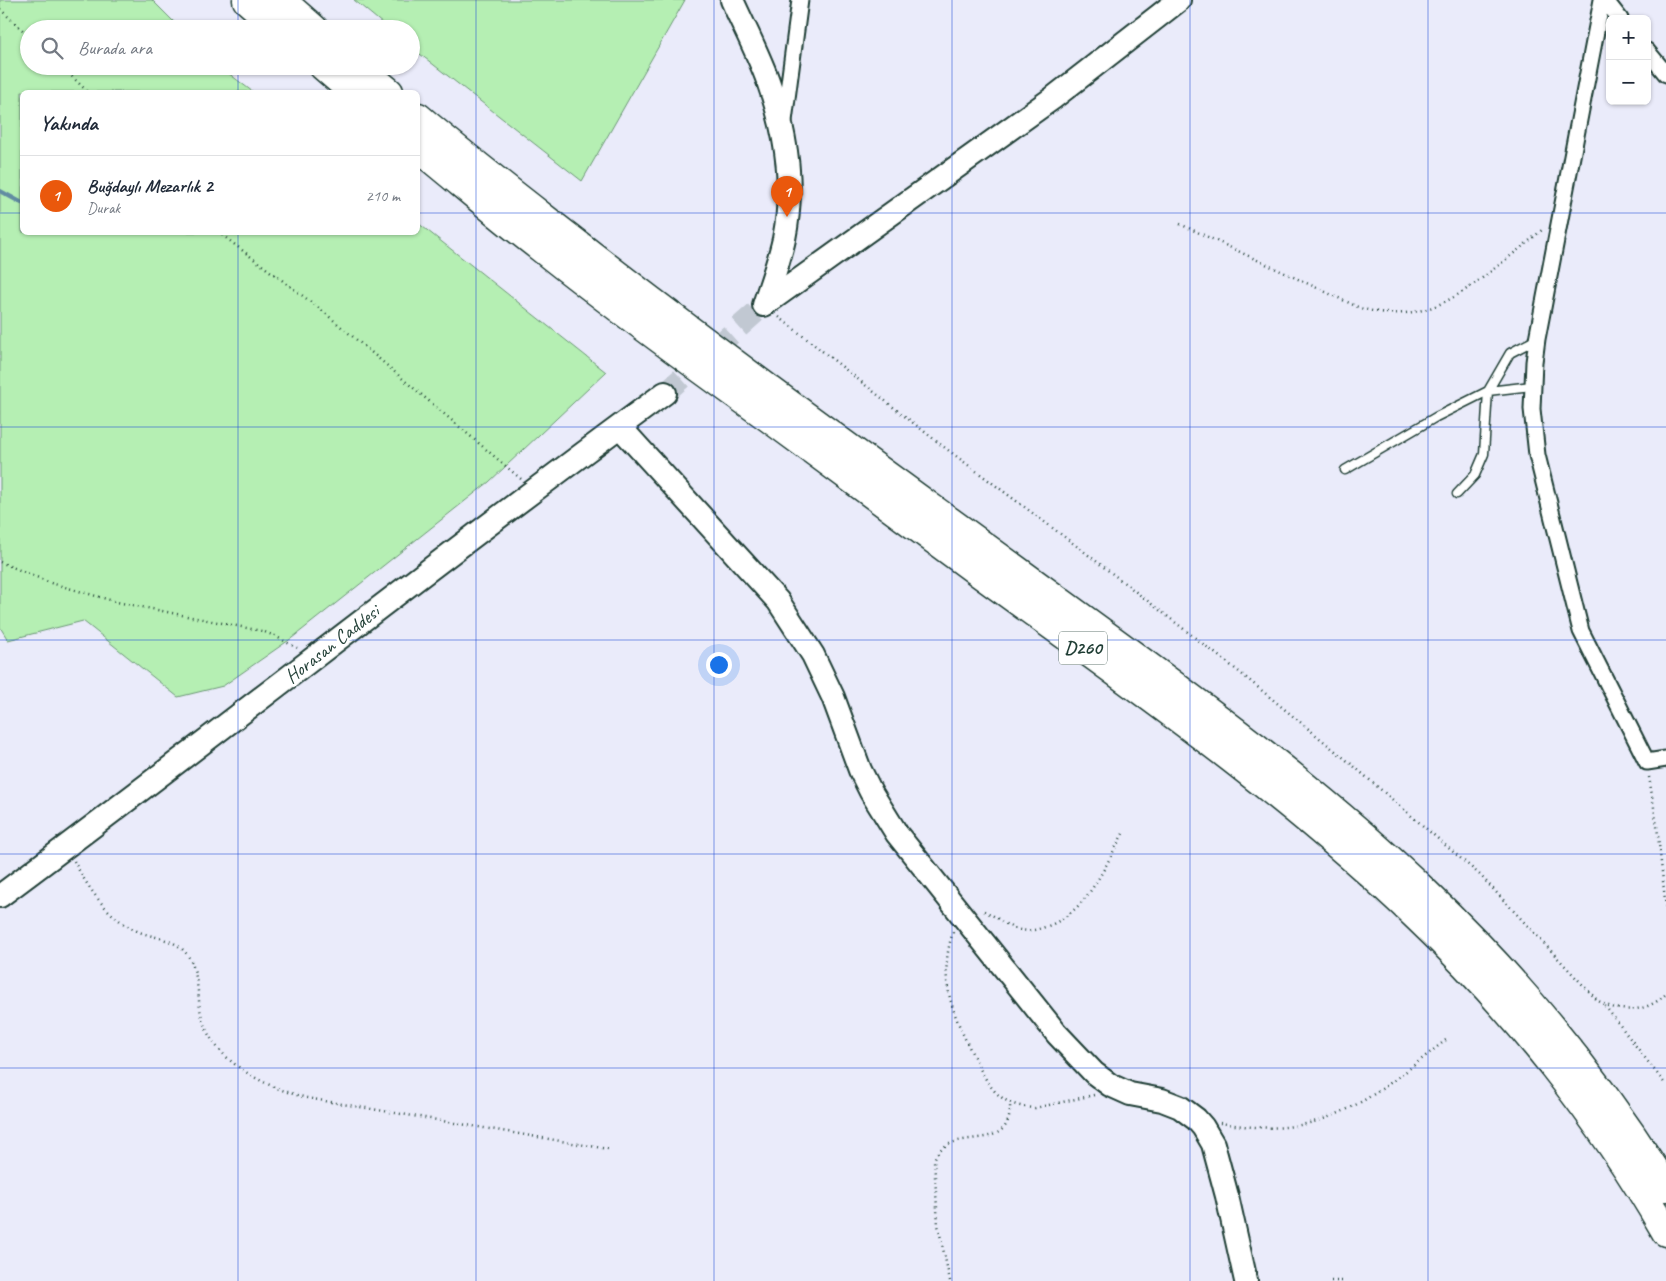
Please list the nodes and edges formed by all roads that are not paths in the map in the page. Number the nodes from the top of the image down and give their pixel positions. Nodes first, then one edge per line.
1 (247, 0) edge
2 (280, 0) edge
3 (732, 0) edge
4 (800, 0) edge
5 (1179, 0) edge
6 (1604, 0) edge
7 (1617, 15) edge
8 (270, 20) edge
9 (303, 20) edge
10 (1651, 56) edge
11 (1666, 74) edge
12 (333, 75) edge
13 (369, 75) edge
14 (351, 90) edge
15 (387, 90) edge
16 (420, 119) edge
17 (782, 130) junction
18 (420, 150) edge
19 (1537, 339) junction
20 (1532, 386) junction
21 (1488, 391) junction
22 (665, 393) tunnel mouth
23 (620, 426) junction
24 (1345, 470) dead end
25 (1457, 494) dead end
26 (1666, 759) edge
27 (0, 896) edge
28 (1666, 1187) edge
29 (1666, 1232) edge
30 (1246, 1281) edge

1 - 8 highway
2 - 9 highway
3 - 17 street
4 - 17 street
5 - 17 street
6 - 7 street
6 - 19 street
10 - 11 street
12 - 14 highway
13 - 15 highway
16 - 28 highway, D260
18 - 29 highway, D260
19 - 20 street
19 - 21 lane
20 - 21 lane
20 - 26 street
21 - 24 lane
21 - 25 lane
22 - 23 street, Horasan Caddesi
23 - 27 street, Horasan Caddesi
23 - 30 street

